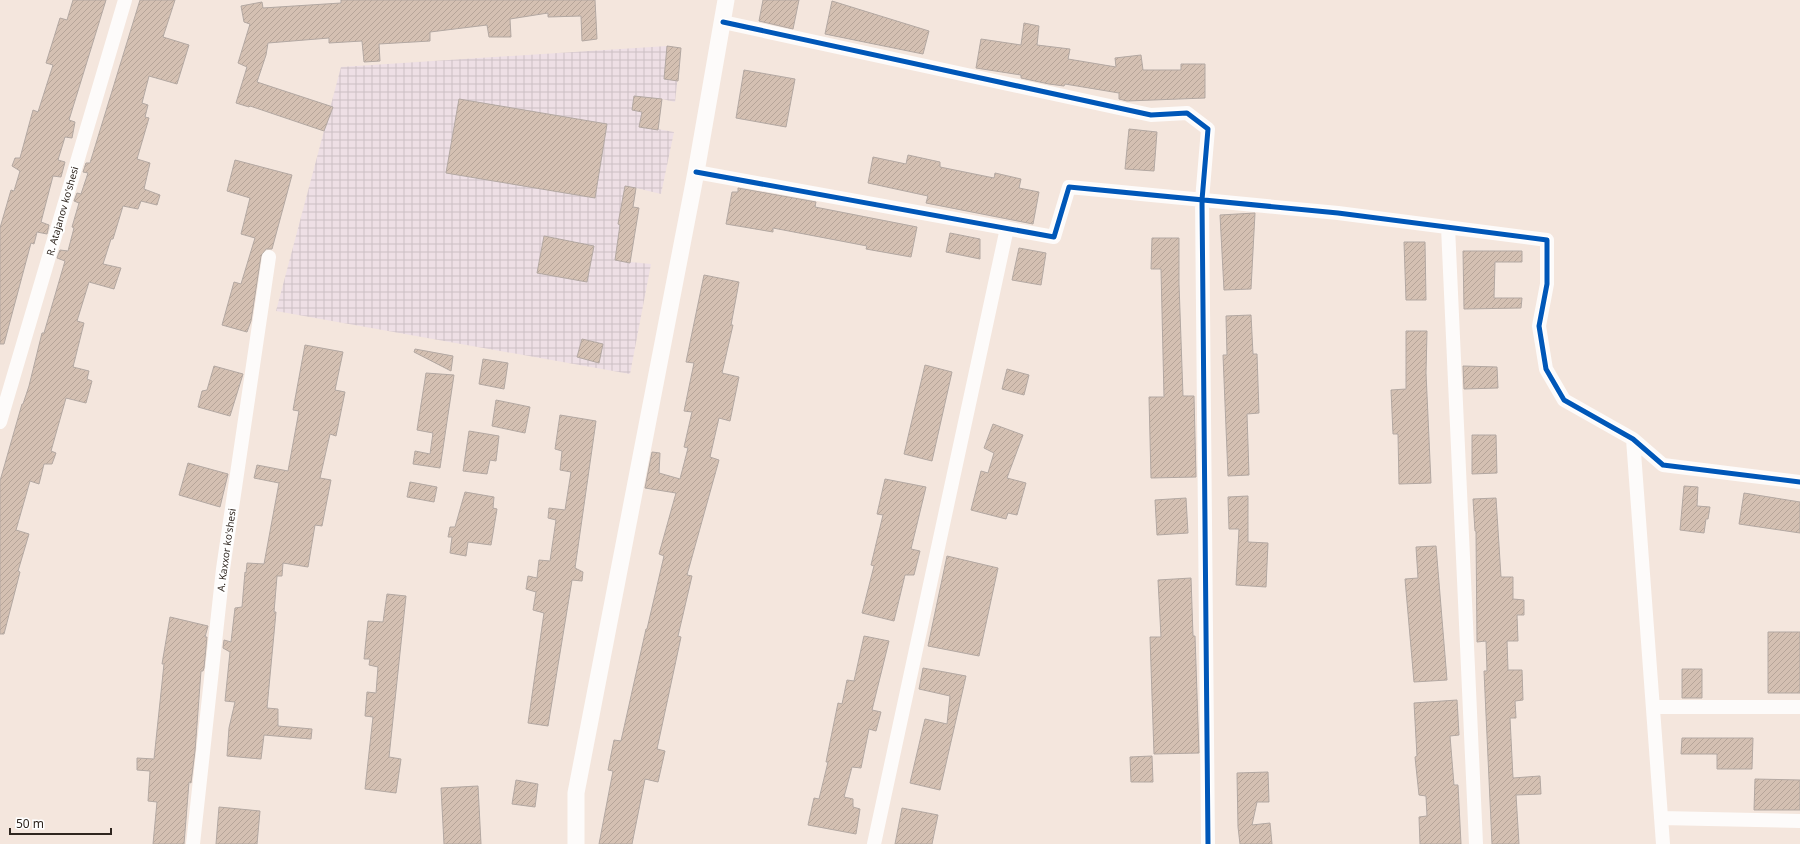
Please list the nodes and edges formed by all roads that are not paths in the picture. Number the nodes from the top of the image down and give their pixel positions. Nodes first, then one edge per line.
1 (124, 0) edge
2 (726, 0) edge
3 (723, 22) junction
4 (696, 172) junction
5 (1202, 200) junction
6 (1448, 227) junction
7 (1007, 228) junction
8 (269, 257) dead end
9 (0, 422) edge
10 (1633, 439) junction
11 (1800, 482) edge
12 (1653, 707) junction
13 (1800, 708) edge
14 (1662, 818) junction
15 (1800, 821) edge
16 (193, 844) edge
17 (576, 844) edge
18 (874, 844) edge
19 (1208, 844) edge
20 (1476, 844) edge
21 (1663, 844) edge

1 - 9 street, R. Atajanov ko'shesi
2 - 3 street
3 - 4 street
3 - 5 street
4 - 7 street
4 - 17 street
5 - 6 street
5 - 7 street
5 - 19 street
6 - 10 street
6 - 20 street
7 - 18 street
8 - 16 street, A. Kaxxor ko'shesi
10 - 11 street
10 - 12 street
12 - 13 street
12 - 14 street
14 - 15 street
14 - 21 street

